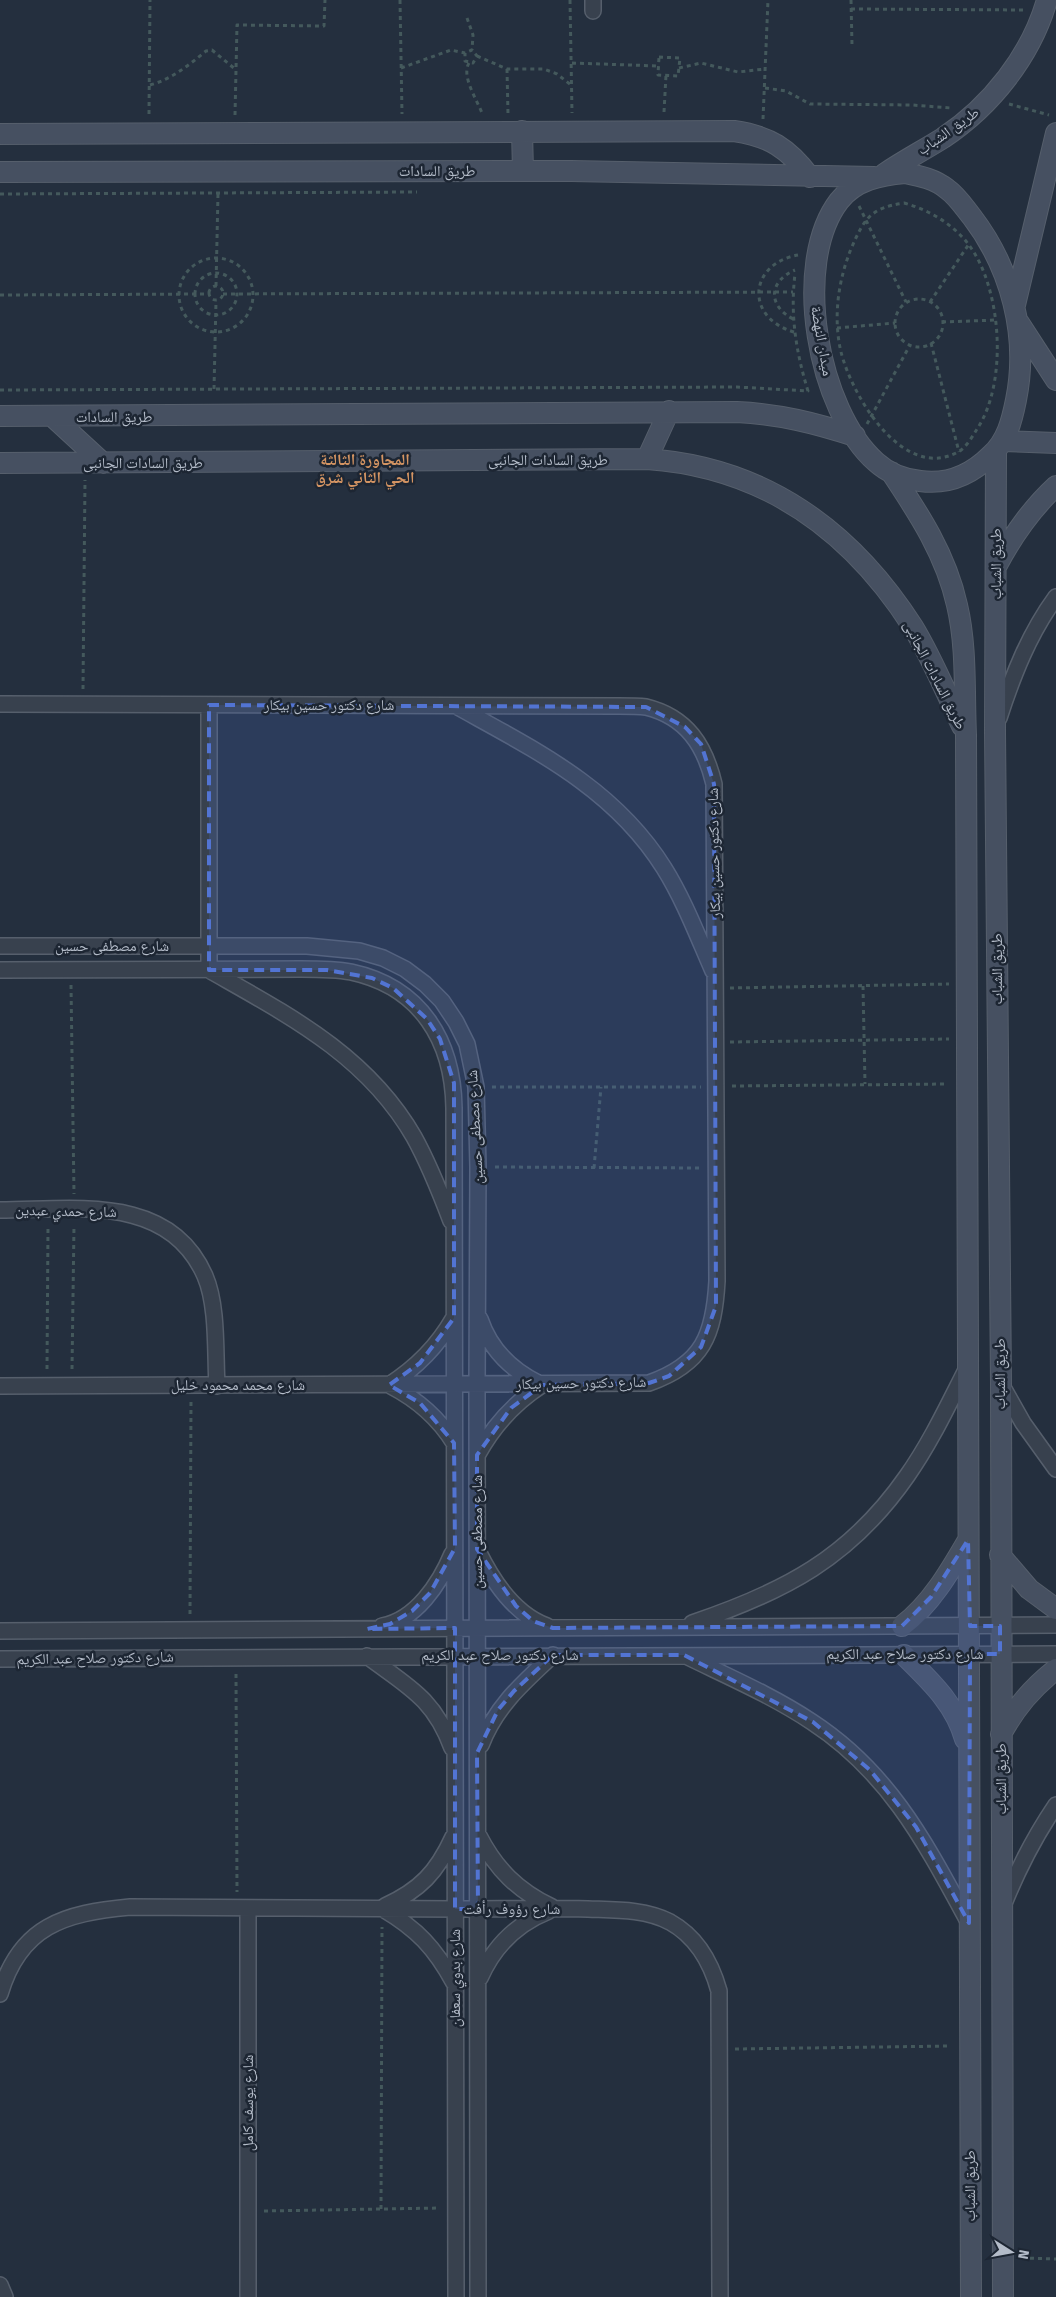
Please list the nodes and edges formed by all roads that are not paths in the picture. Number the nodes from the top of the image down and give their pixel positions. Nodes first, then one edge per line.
1 (1046, 5) edge
2 (507, 131) junction
3 (0, 134) edge
4 (1056, 134) edge
5 (523, 171) junction
6 (0, 172) edge
7 (878, 176) junction
8 (810, 177) junction
9 (1016, 313) junction
10 (1056, 380) edge
11 (669, 411) junction
12 (0, 416) edge
13 (53, 417) junction
14 (856, 438) junction
15 (1056, 443) edge
16 (1000, 446) junction
17 (647, 459) junction
18 (0, 463) edge
19 (94, 463) junction
20 (891, 472) junction
21 (1056, 486) edge
22 (996, 567) junction
23 (1056, 597) edge
24 (0, 704) edge
25 (209, 705) junction
26 (454, 706) junction
27 (995, 731) junction
28 (966, 735) junction
29 (0, 946) edge
30 (210, 946) junction
31 (0, 970) edge
32 (209, 970) junction
33 (715, 983) junction
34 (0, 1210) edge
35 (454, 1229) junction
36 (477, 1311) junction
37 (454, 1318) junction
38 (968, 1365) junction
39 (1000, 1383) junction
40 (390, 1385) junction
41 (454, 1385) junction
42 (477, 1385) junction
43 (542, 1385) junction
44 (0, 1386) edge
45 (217, 1386) junction
46 (454, 1443) junction
47 (477, 1455) junction
48 (1056, 1469) edge
49 (968, 1540) junction
50 (455, 1548) junction
51 (477, 1549) junction
52 (1000, 1555) junction
53 (1056, 1609) edge
54 (1056, 1625) edge
55 (902, 1626) junction
56 (970, 1626) junction
57 (1000, 1626) junction
58 (455, 1628) junction
59 (478, 1628) junction
60 (553, 1628) junction
61 (678, 1628) junction
62 (367, 1629) junction
63 (0, 1630) edge
64 (970, 1654) junction
65 (1000, 1654) junction
66 (1056, 1654) edge
67 (553, 1655) junction
68 (684, 1655) junction
69 (904, 1655) junction
70 (367, 1656) junction
71 (455, 1656) junction
72 (478, 1656) junction
73 (0, 1658) edge
74 (18, 1659) junction
75 (0, 1667) edge
76 (1056, 1669) edge
77 (1000, 1734) junction
78 (969, 1752) junction
79 (455, 1754) junction
80 (478, 1754) junction
81 (1056, 1805) edge
82 (455, 1832) junction
83 (478, 1832) junction
84 (242, 1908) junction
85 (382, 1908) junction
86 (478, 1908) junction
87 (556, 1908) junction
88 (455, 1909) junction
89 (1001, 1910) junction
90 (969, 1923) junction
91 (455, 1984) junction
92 (478, 1984) junction
93 (0, 1994) edge
94 (478, 2279) junction
95 (0, 2285) edge
96 (454, 2293) edge
97 (248, 2294) edge
98 (719, 2295) edge
99 (5, 2297) edge
100 (478, 2297) edge
101 (485, 2297) edge
102 (971, 2297) edge
103 (1003, 2297) edge

1 - 7 main road, طريق الشباب
2 - 3 main road
2 - 5 main road
2 - 8 main road
4 - 9 main road
5 - 6 main road, طريق السادات
5 - 8 main road, طريق السادات
7 - 8 main road, طريق السادات
7 - 9 main road, ميدان النهضة
7 - 14 main road, ميدان النهضة
9 - 10 main road
9 - 16 main road, ميدان النهضة
11 - 13 main road, طريق السادات
11 - 14 main road, طريق السادات
11 - 17 main road
12 - 13 main road, طريق السادات
13 - 19 main road
14 - 20 main road, ميدان النهضة
15 - 16 main road
16 - 20 main road, ميدان النهضة
16 - 22 main road, طريق الشباب
17 - 19 main road, طريق السادات الجانبى
17 - 28 main road, طريق السادات الجانبى
18 - 19 main road, طريق السادات الجانبى
20 - 28 main road, طريق الشباب
21 - 22 main road
22 - 27 main road, طريق الشباب
23 - 27 street
24 - 25 street, شارع دكتور حسين بيكار
25 - 26 street, شارع دكتور حسين بيكار
25 - 30 street
26 - 33 street
26 - 33 street, شارع دكتور حسين بيكار
27 - 39 main road, طريق الشباب
28 - 38 main road, طريق الشباب
29 - 30 street, شارع مصطفى حسين
30 - 32 street
30 - 36 street, شارع مصطفى حسين
31 - 32 street, شارع مصطفى حسين
32 - 35 street
32 - 35 street, شارع مصطفى حسين
33 - 43 street, شارع دكتور حسين بيكار
34 - 45 street, شارع حمدي عبدين
35 - 37 street, شارع مصطفى حسين
36 - 42 street, شارع مصطفى حسين
36 - 43 street
37 - 40 street
37 - 41 street, شارع مصطفى حسين
38 - 49 main road, طريق الشباب
38 - 61 street
39 - 48 street
39 - 52 main road, طريق الشباب
40 - 41 street, شارع محمد محمود خليل
40 - 45 street, شارع محمد محمود خليل
40 - 46 street
41 - 42 street, شارع محمد محمود خليل
41 - 46 street, شارع مصطفى حسين
42 - 43 street, شارع دكتور حسين بيكار
42 - 47 street, شارع مصطفى حسين
43 - 47 street
44 - 45 street, شارع محمد محمود خليل
46 - 50 street, شارع مصطفى حسين
47 - 51 street, شارع مصطفى حسين
49 - 55 main road
49 - 56 main road, طريق الشباب
50 - 58 street, شارع مصطفى حسين
50 - 62 street
51 - 59 street, شارع مصطفى حسين
51 - 60 street
52 - 53 main road
52 - 57 main road, طريق الشباب
54 - 57 street, شارع دكتور صلاح عبد الكريم
55 - 56 street, شارع دكتور صلاح عبد الكريم
55 - 61 street, شارع دكتور صلاح عبد الكريم
56 - 57 street, شارع دكتور صلاح عبد الكريم
56 - 64 main road, طريق الشباب
57 - 65 main road, طريق الشباب
58 - 59 street, شارع دكتور صلاح عبد الكريم
58 - 62 street, شارع دكتور صلاح عبد الكريم
58 - 71 street, شارع بدوي سعفان
59 - 60 street, شارع دكتور صلاح عبد الكريم
59 - 72 street, شارع بدوي سعفان
60 - 61 street, شارع دكتور صلاح عبد الكريم
62 - 63 street, شارع دكتور صلاح عبد الكريم
64 - 65 street, شارع دكتور صلاح عبد الكريم
64 - 69 street, شارع دكتور صلاح عبد الكريم
64 - 78 main road, طريق الشباب
65 - 66 street, شارع دكتور صلاح عبد الكريم
65 - 77 main road, طريق الشباب
67 - 68 street, شارع دكتور صلاح عبد الكريم
67 - 72 street, شارع دكتور صلاح عبد الكريم
67 - 80 street
68 - 69 street, شارع دكتور صلاح عبد الكريم
68 - 90 street
69 - 78 main road
70 - 71 street, شارع دكتور صلاح عبد الكريم
70 - 74 street, شارع دكتور صلاح عبد الكريم
70 - 79 street
71 - 72 street, شارع دكتور صلاح عبد الكريم
71 - 79 street, شارع بدوي سعفان
72 - 80 street, شارع بدوي سعفان
73 - 74 street, شارع دكتور صلاح عبد الكريم
74 - 75 street
76 - 77 main road
77 - 89 main road, طريق الشباب
78 - 90 main road, طريق الشباب
79 - 82 street, شارع بدوي سعفان
80 - 83 street, شارع بدوي سعفان
81 - 89 street
82 - 85 street
82 - 88 street, شارع بدوي سعفان
83 - 86 street, شارع بدوي سعفان
83 - 87 street
84 - 85 street, شارع رؤوف رأفت
84 - 93 street, شارع رؤوف رأفت
84 - 97 street, شارع يوسف كامل
85 - 88 street, شارع رؤوف رأفت
85 - 91 street
86 - 87 street, شارع رؤوف رأفت
86 - 88 street, شارع رؤوف رأفت
86 - 92 street, شارع بدوي سعفان
87 - 92 street
87 - 98 street, شارع رؤوف رأفت
88 - 91 street, شارع بدوي سعفان
89 - 103 main road, طريق الشباب
90 - 102 main road, طريق الشباب
91 - 96 street, شارع بدوي سعفان
92 - 94 street, شارع بدوي سعفان
94 - 100 street, شارع بدوي سعفان
94 - 101 street
95 - 99 street

